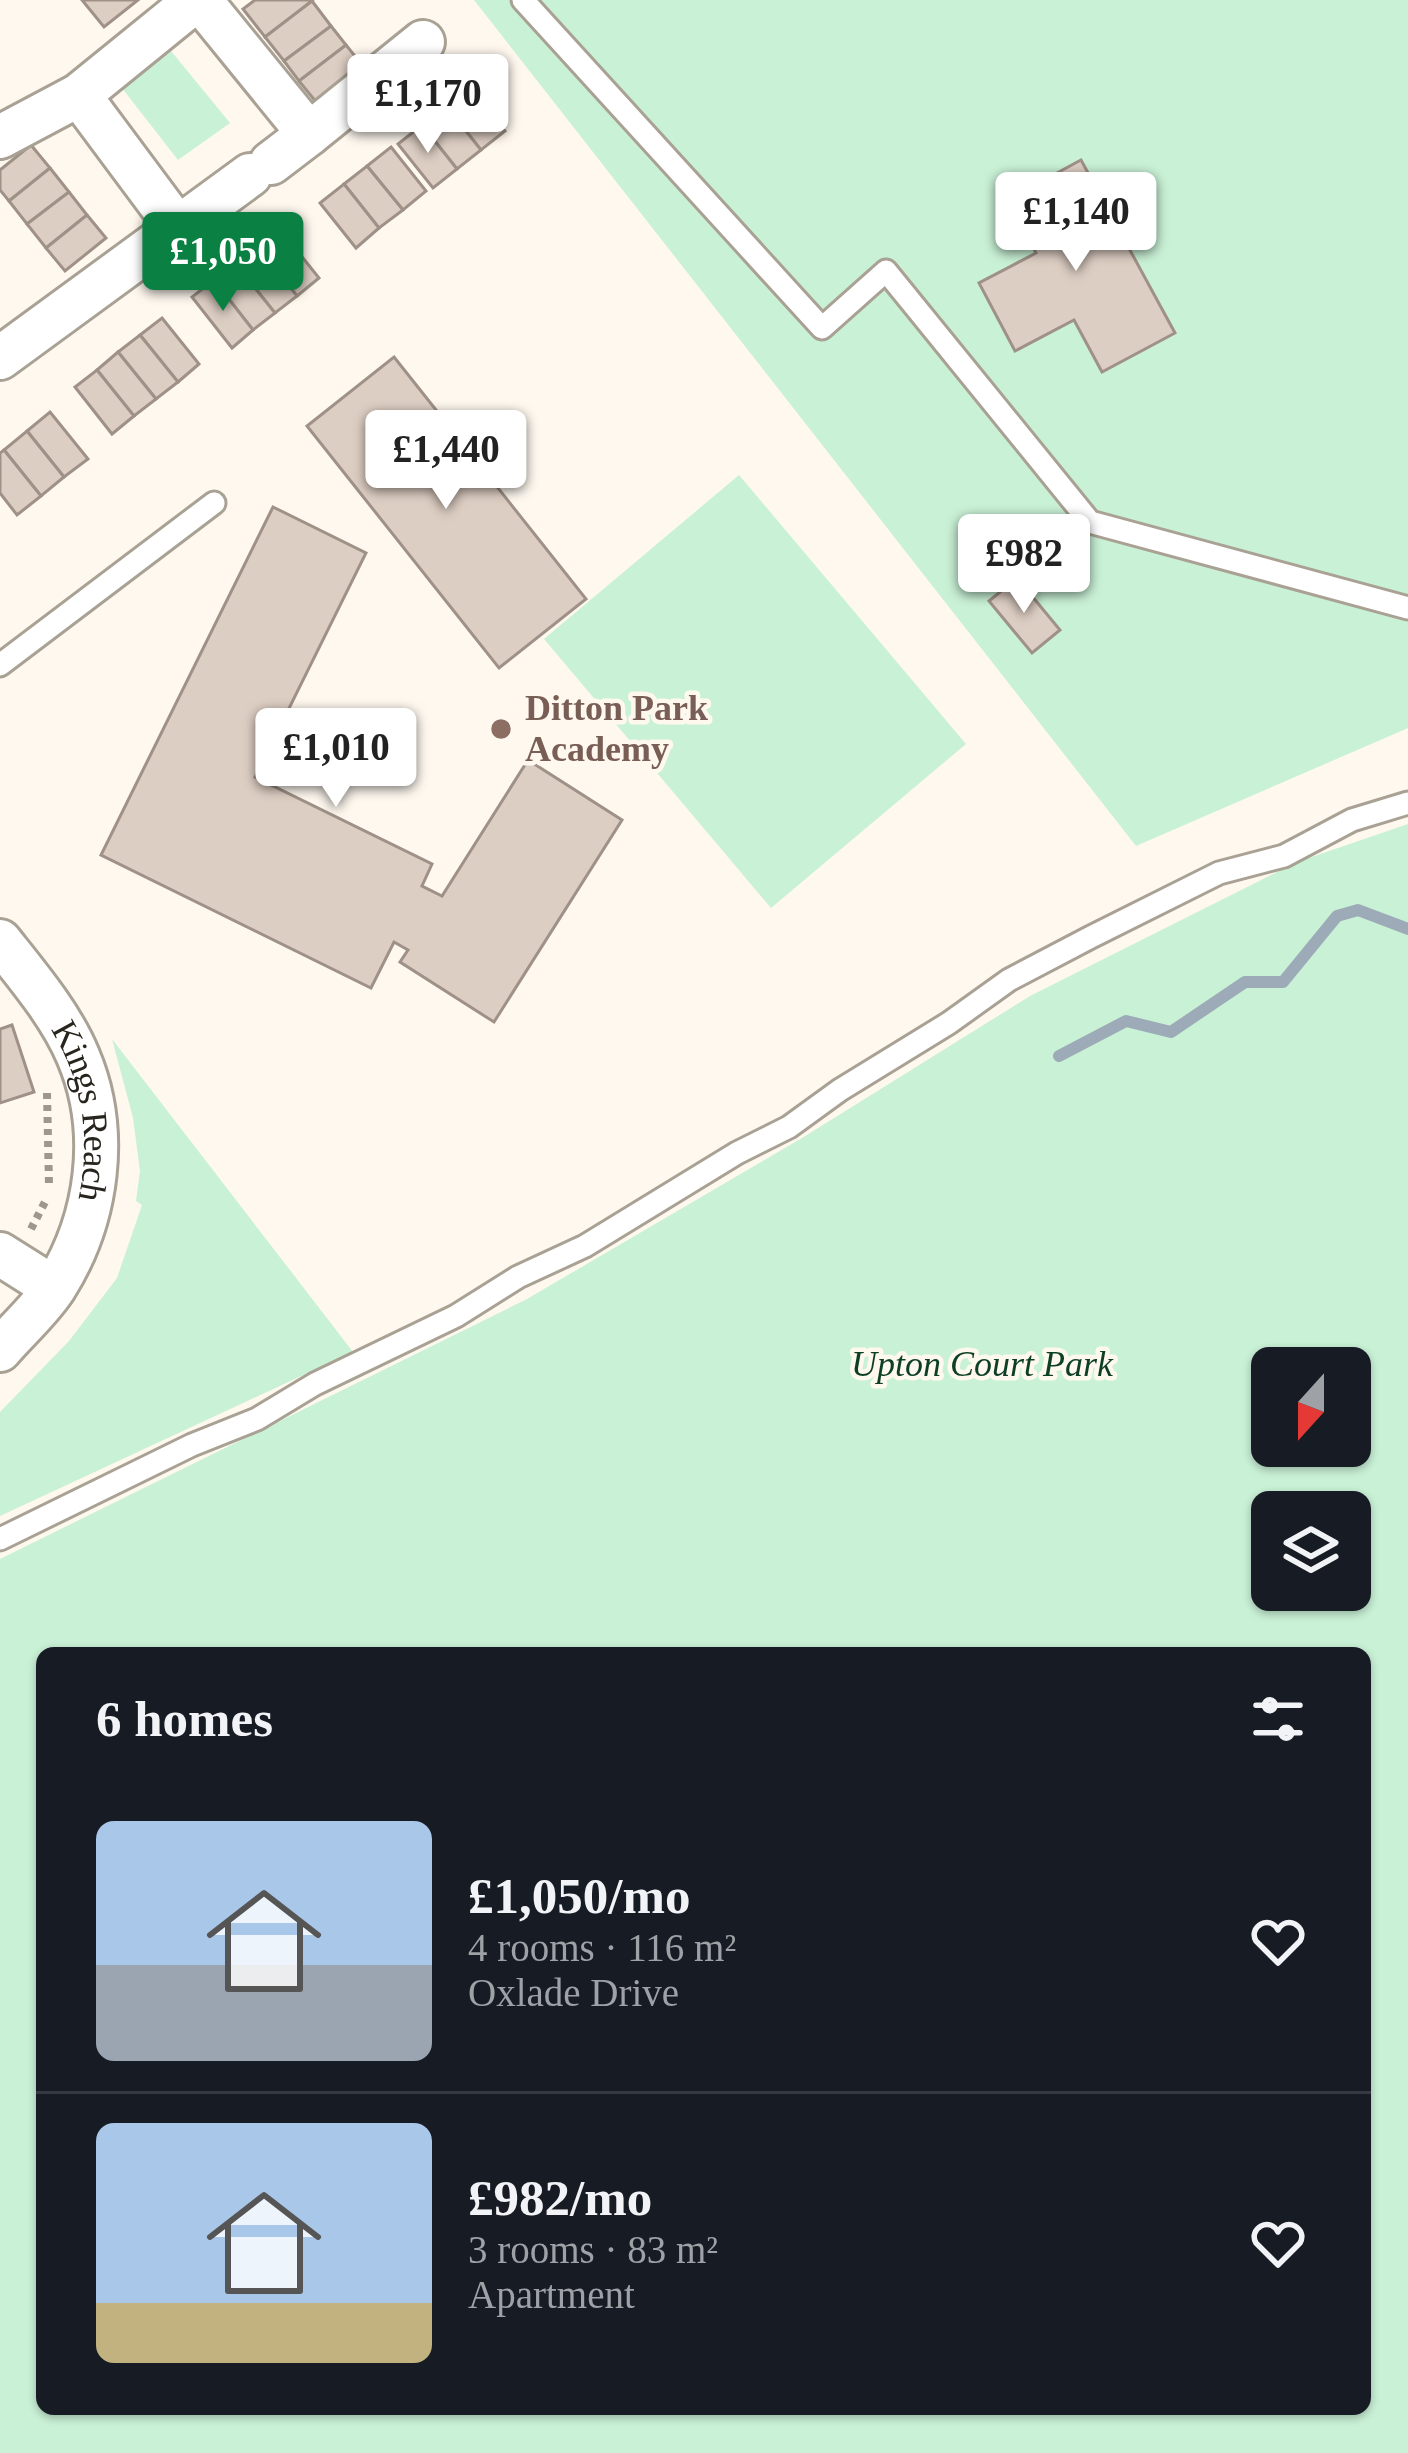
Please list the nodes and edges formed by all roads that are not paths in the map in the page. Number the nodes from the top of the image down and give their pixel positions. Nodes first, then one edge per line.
1 (198, 0) edge
2 (524, 0) edge
3 (423, 42) dead end
4 (80, 95) junction
5 (309, 134) junction
6 (0, 136) edge
7 (178, 228) junction
8 (0, 358) edge
9 (214, 503) dead end
10 (1408, 608) edge
11 (0, 664) edge
12 (1408, 803) edge
13 (0, 940) edge
14 (7, 1258) edge
15 (54, 1288) junction
16 (0, 1350) edge
17 (0, 1539) edge

1 - 4 street
1 - 5 street
2 - 10 lane
3 - 5 street
4 - 6 street
4 - 7 street
5 - 7 street
7 - 8 street
9 - 11 lane
12 - 17 lane
13 - 15 street, Kings Reach
14 - 15 street
15 - 16 street, Kings Reach

